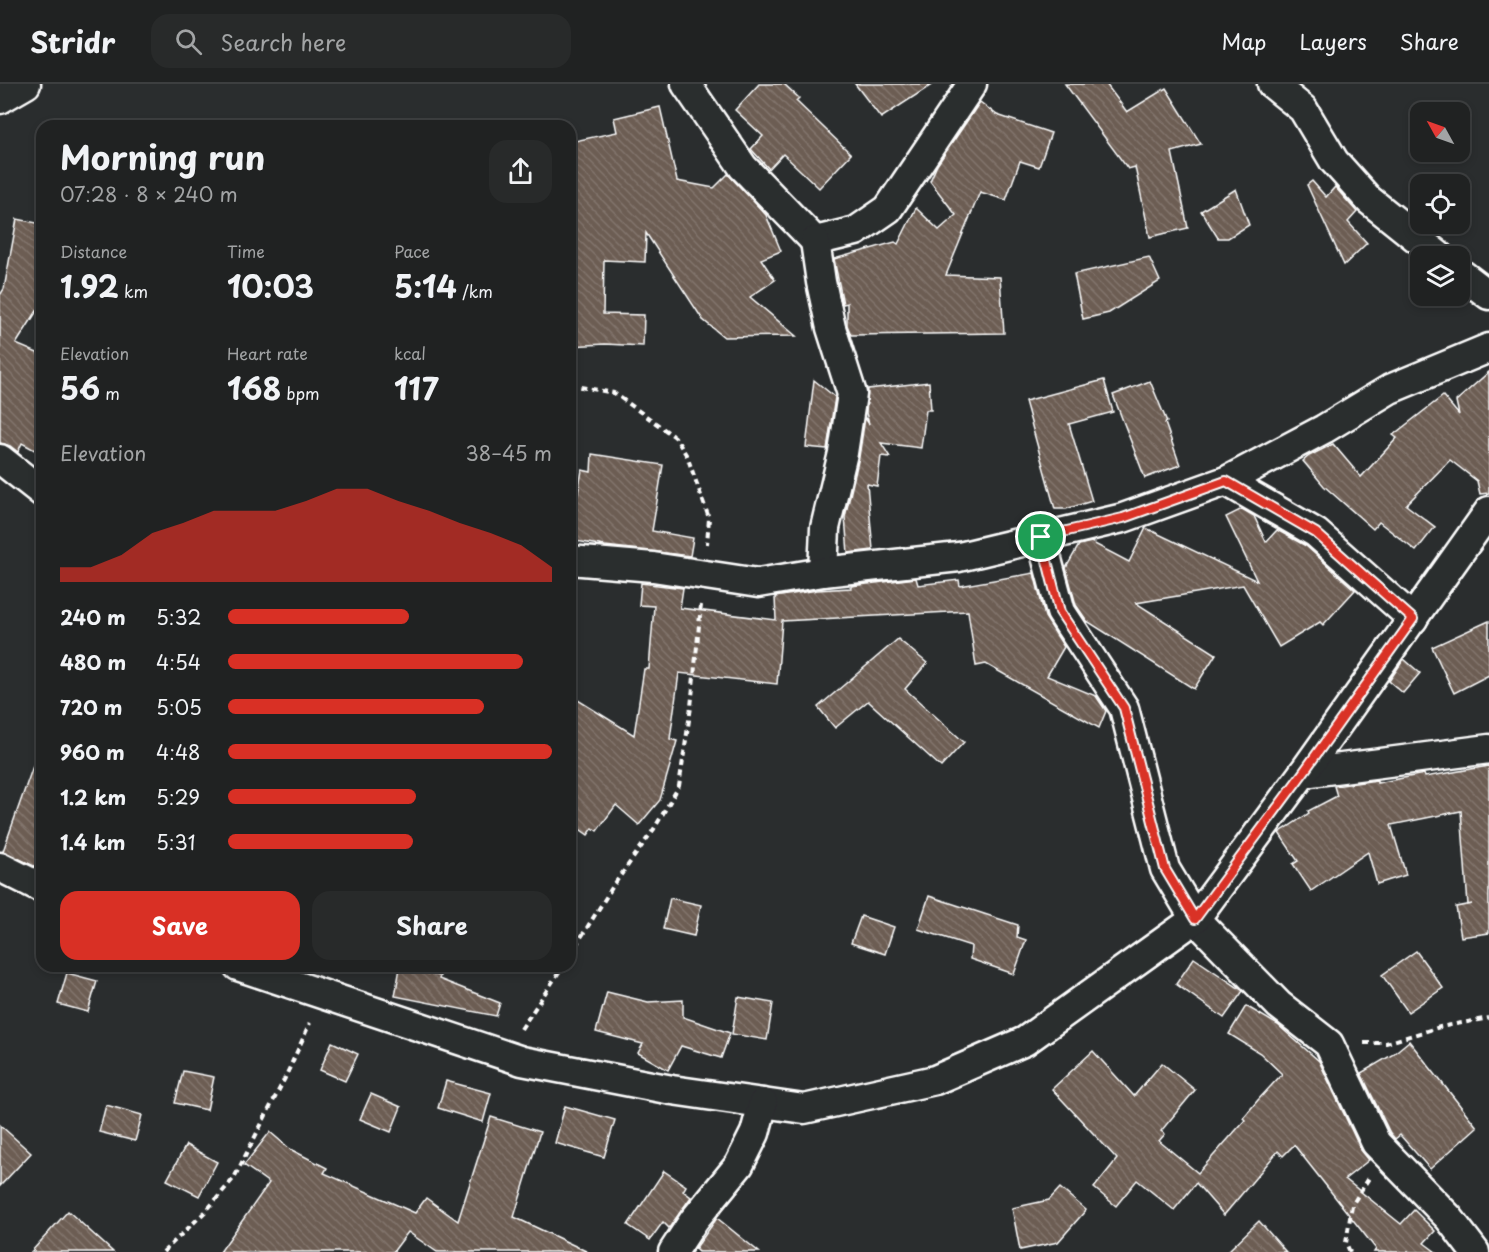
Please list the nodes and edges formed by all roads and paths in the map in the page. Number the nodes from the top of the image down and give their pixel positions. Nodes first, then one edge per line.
1 (26, 84) edge
2 (686, 84) edge
3 (972, 84) edge
4 (1272, 84) edge
5 (0, 99) edge
6 (816, 241) junction
7 (1426, 246) edge
8 (1470, 281) edge
9 (1489, 295) edge
10 (1489, 348) edge
11 (576, 386) edge
12 (0, 459) edge
13 (1226, 481) junction
14 (36, 487) edge
15 (1489, 511) edge
16 (1041, 537) junction
17 (576, 561) edge
18 (823, 572) junction
19 (704, 575) junction
20 (1413, 619) junction
21 (1489, 749) edge
22 (1303, 773) junction
23 (0, 867) edge
24 (36, 885) edge
25 (1195, 919) junction
26 (576, 945) edge
27 (256, 972) edge
28 (559, 972) edge
29 (322, 994) junction
30 (1489, 1018) edge
31 (1329, 1044) junction
32 (504, 1055) junction
33 (763, 1103) junction
34 (1376, 1143) junction
35 (164, 1252) edge
36 (673, 1252) edge
37 (1350, 1252) edge
38 (1475, 1252) edge

1 - 5 street
2 - 6 street
3 - 6 street
4 - 7 street
6 - 18 street
8 - 9 street
10 - 13 street
11 - 19 path
12 - 14 street
13 - 16 street
13 - 20 street
15 - 20 street
16 - 18 street
16 - 25 street
17 - 19 street
18 - 19 street
19 - 26 path
20 - 22 street
21 - 22 street
22 - 25 street
23 - 24 street
25 - 31 street
25 - 33 street
27 - 29 street
28 - 32 path
29 - 32 street
29 - 35 path
30 - 31 path
31 - 34 street
32 - 33 street
33 - 36 street
34 - 37 path
34 - 38 street

